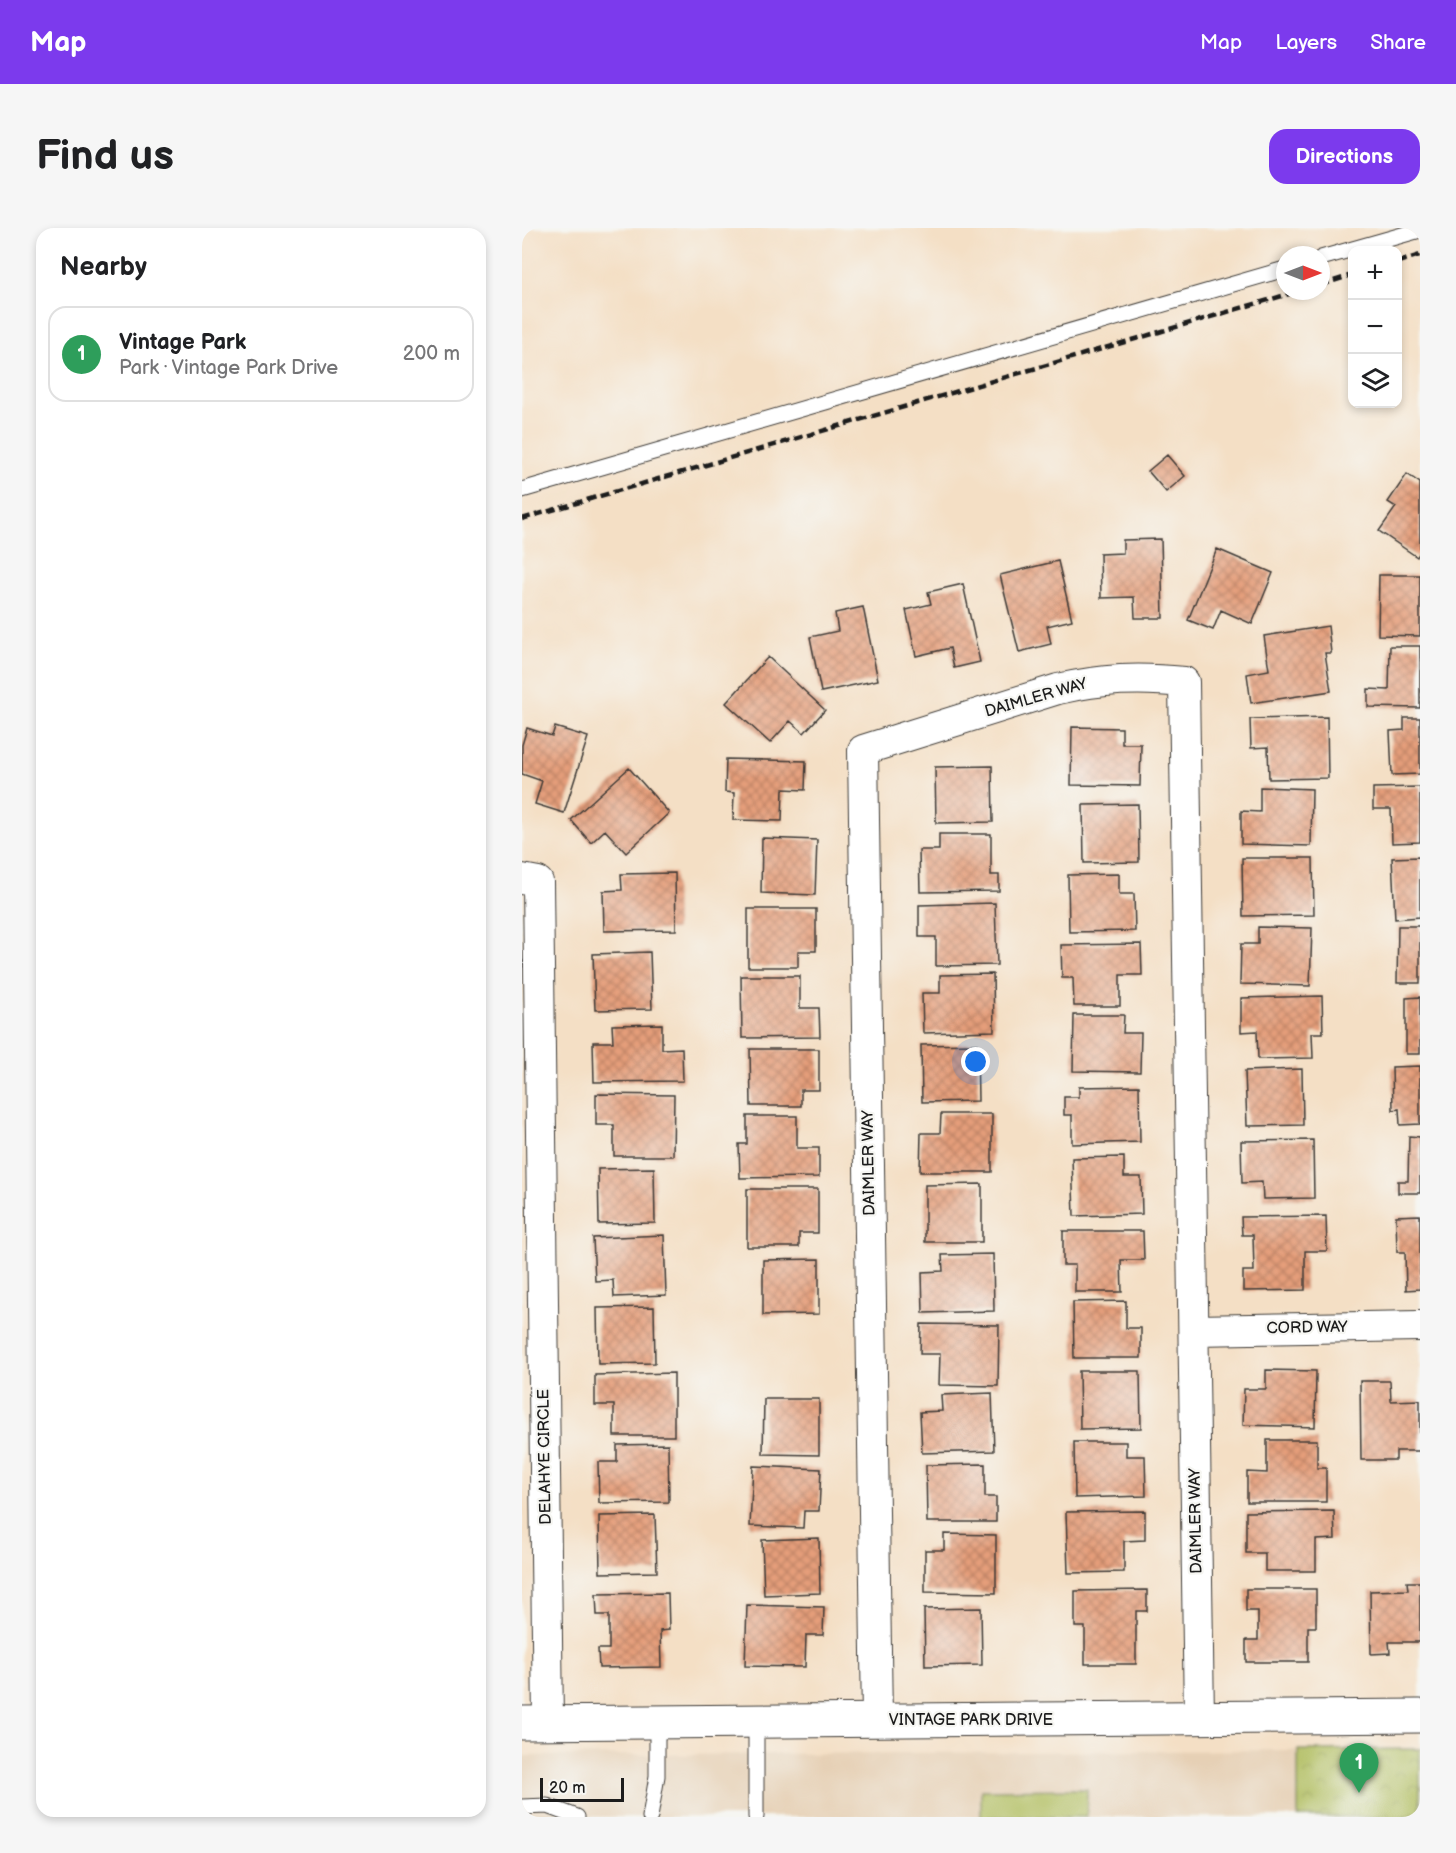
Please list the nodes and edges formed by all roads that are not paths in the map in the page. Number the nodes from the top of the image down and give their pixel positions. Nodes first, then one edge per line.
1 (1420, 230) edge
2 (1330, 255) edge
3 (1276, 272) edge
4 (522, 490) edge
5 (522, 879) edge
6 (1420, 1326) edge
7 (1194, 1330) junction
8 (1420, 1716) edge
9 (1199, 1718) junction
10 (877, 1720) junction
11 (756, 1721) junction
12 (657, 1722) junction
13 (535, 1723) edge
14 (522, 1807) edge
15 (577, 1817) edge
16 (650, 1817) edge
17 (756, 1817) edge

1 - 2 lane
3 - 4 lane
5 - 13 street, DELAHYE CIRCLE
6 - 7 street, CORD WAY
7 - 9 street, DAIMLER WAY
7 - 10 street, DAIMLER WAY
8 - 9 street, VINTAGE PARK DRIVE
9 - 10 street, VINTAGE PARK DRIVE
10 - 11 street, VINTAGE PARK DRIVE
11 - 12 street, VINTAGE PARK DRIVE
11 - 17 lane
12 - 13 street, VINTAGE PARK DRIVE
12 - 16 lane
14 - 15 lane

